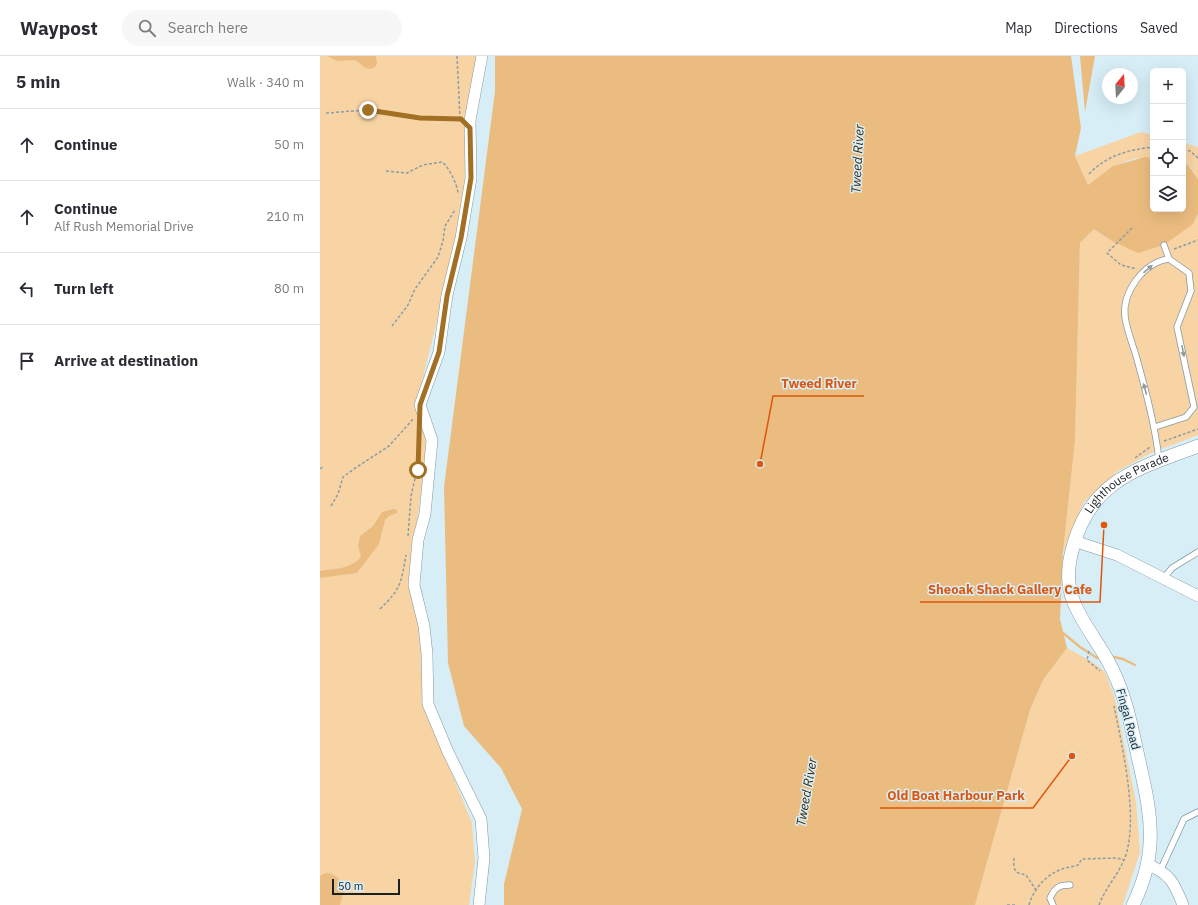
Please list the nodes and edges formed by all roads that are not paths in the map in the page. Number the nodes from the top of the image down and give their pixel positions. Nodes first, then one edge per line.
1 (482, 56) edge
2 (1164, 244) dead end
3 (1169, 259) junction
4 (1155, 427) junction
5 (1198, 446) edge
6 (1159, 460) junction
7 (1074, 541) junction
8 (1198, 552) edge
9 (1163, 580) junction
10 (1198, 596) edge
11 (1198, 812) edge
12 (1147, 864) junction
13 (1161, 869) junction
14 (1070, 885) dead end
15 (479, 905) edge
16 (1053, 905) edge
17 (1133, 905) edge
18 (1183, 905) edge

1 - 15 street
2 - 3 lane
4 -> 3 lane
3 -> 4 lane
4 - 6 lane
5 - 6 street, Lighthouse Parade
6 - 7 street, Lighthouse Parade
7 - 9 street
7 - 12 street, Fingal Road
8 - 9 lane
9 - 10 street
11 - 13 lane
12 - 13 street
12 - 17 street, Fingal Road
13 - 18 street
14 - 16 lane

